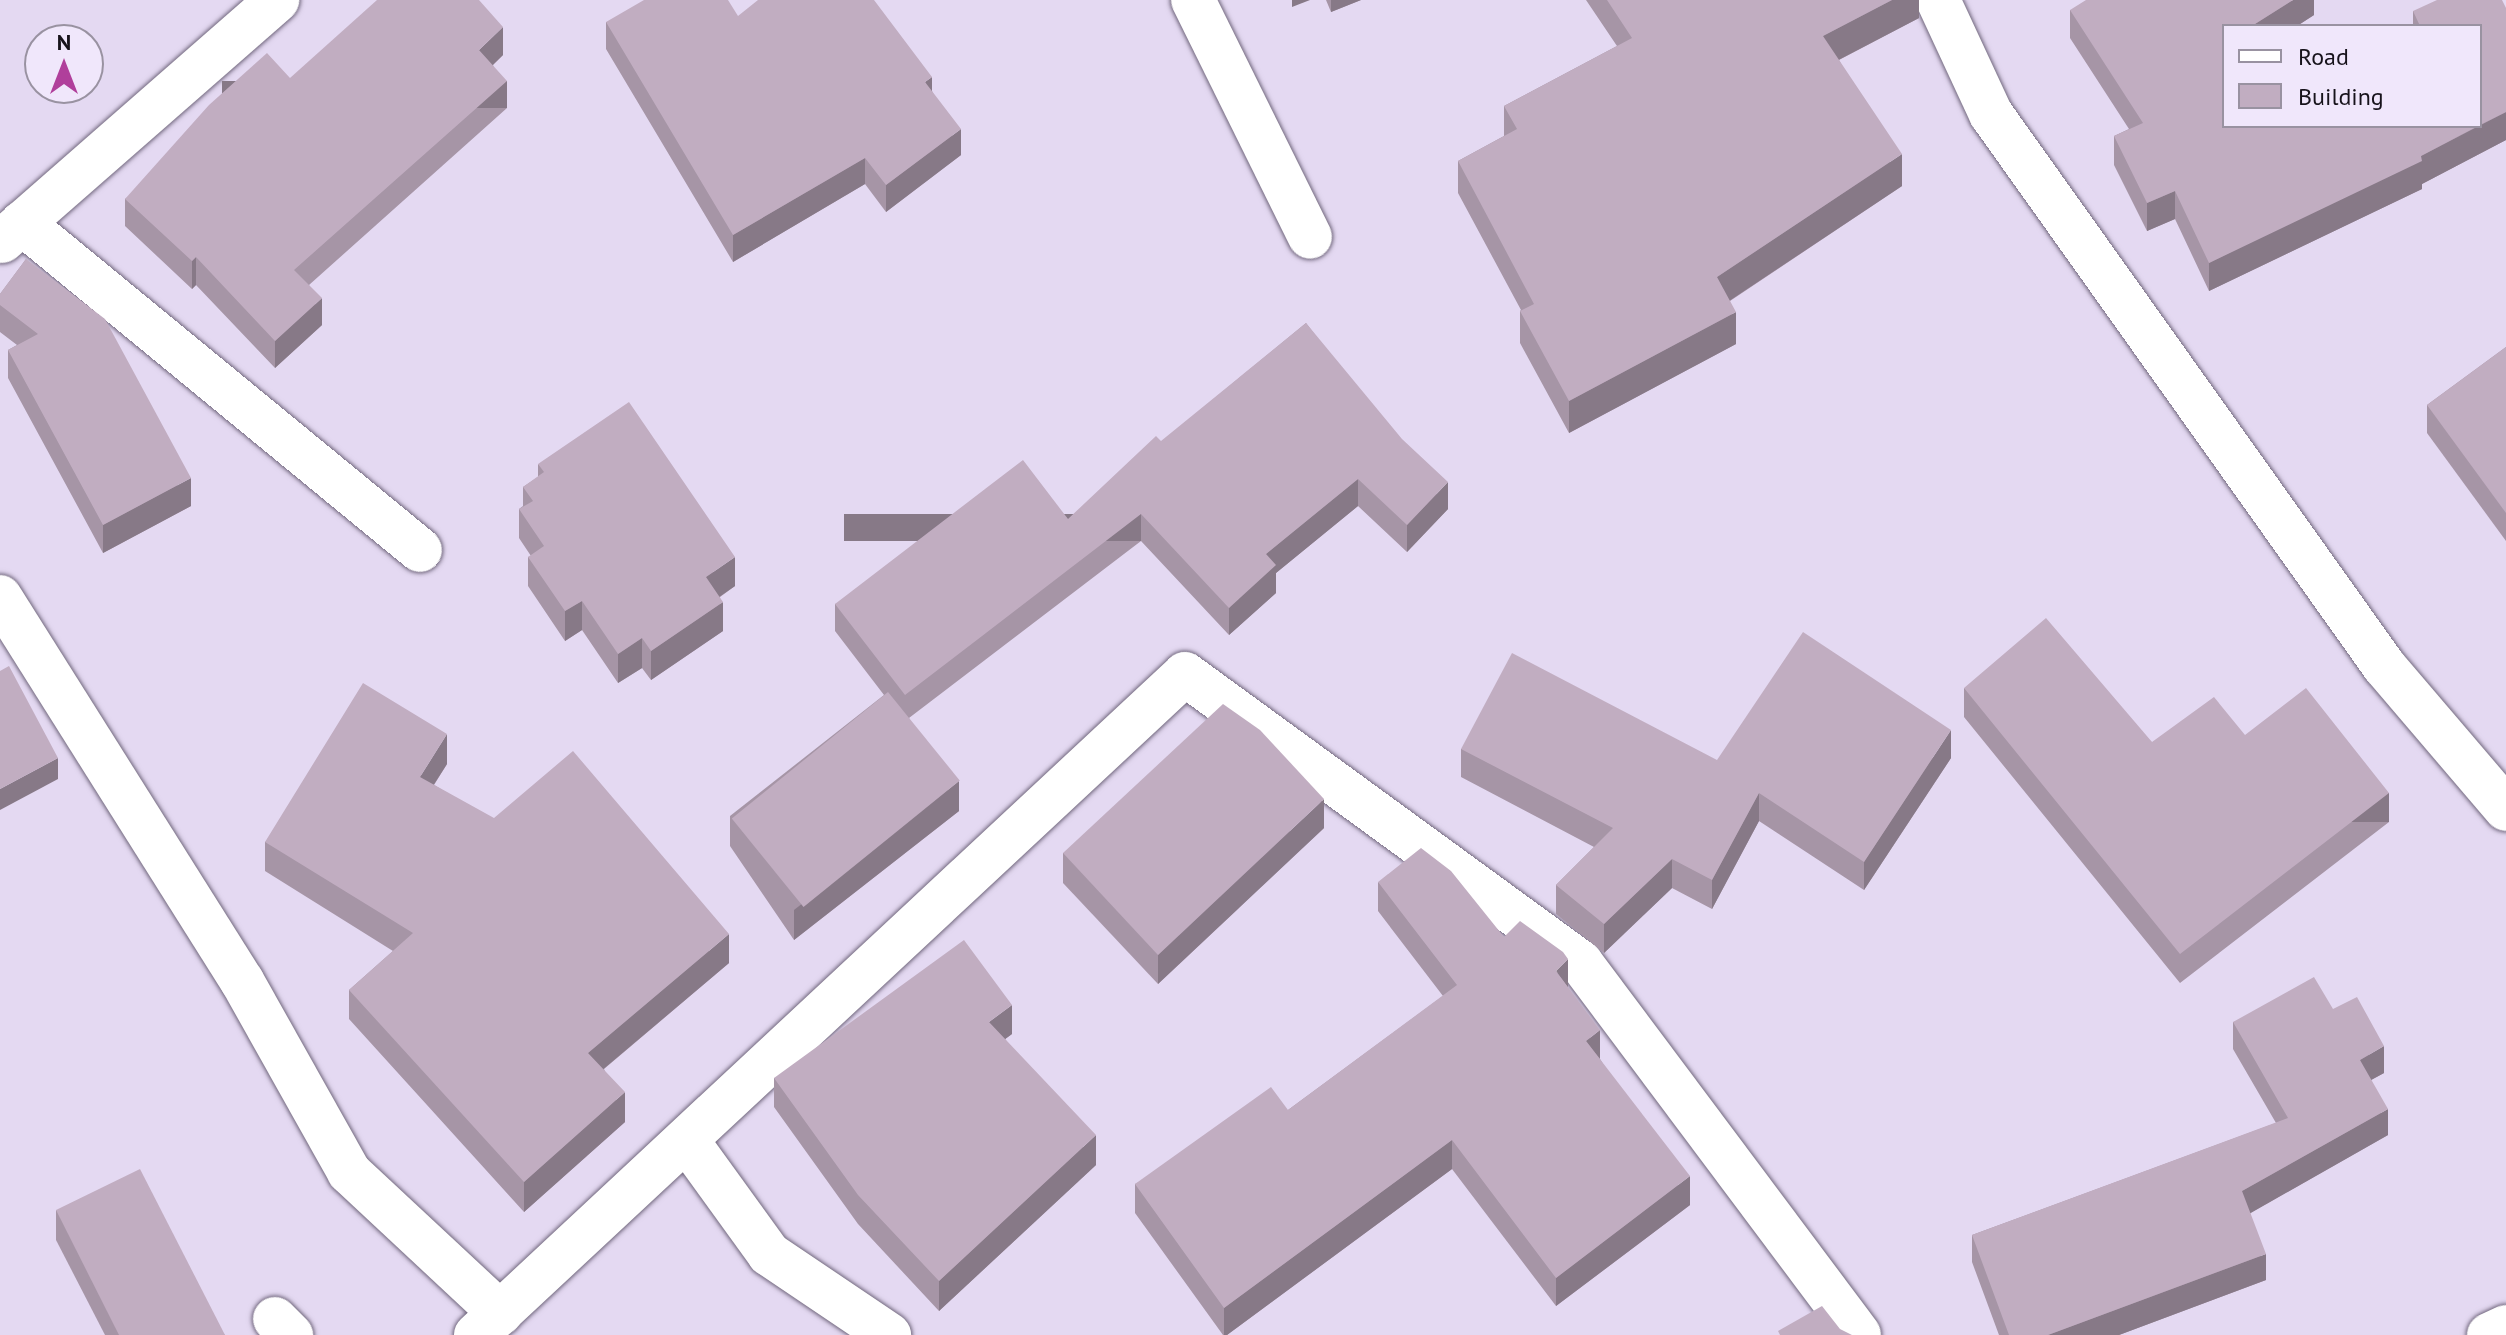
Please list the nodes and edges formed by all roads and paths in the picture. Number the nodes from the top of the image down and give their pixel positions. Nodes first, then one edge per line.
1 (277, 0) edge
2 (1193, 0) edge
3 (1938, 0) edge
4 (11, 233) edge
5 (1310, 237) dead end
6 (420, 550) dead end
7 (0, 597) edge
8 (2506, 809) edge
9 (688, 1142) junction
10 (488, 1324) edge
11 (2506, 1327) edge
12 (889, 1335) edge
13 (1859, 1335) edge
14 (2489, 1335) edge

1 - 4 street
2 - 5 street
3 - 8 street
4 - 6 street
7 - 10 street
9 - 10 street
9 - 12 street
9 - 13 street
11 - 14 street

